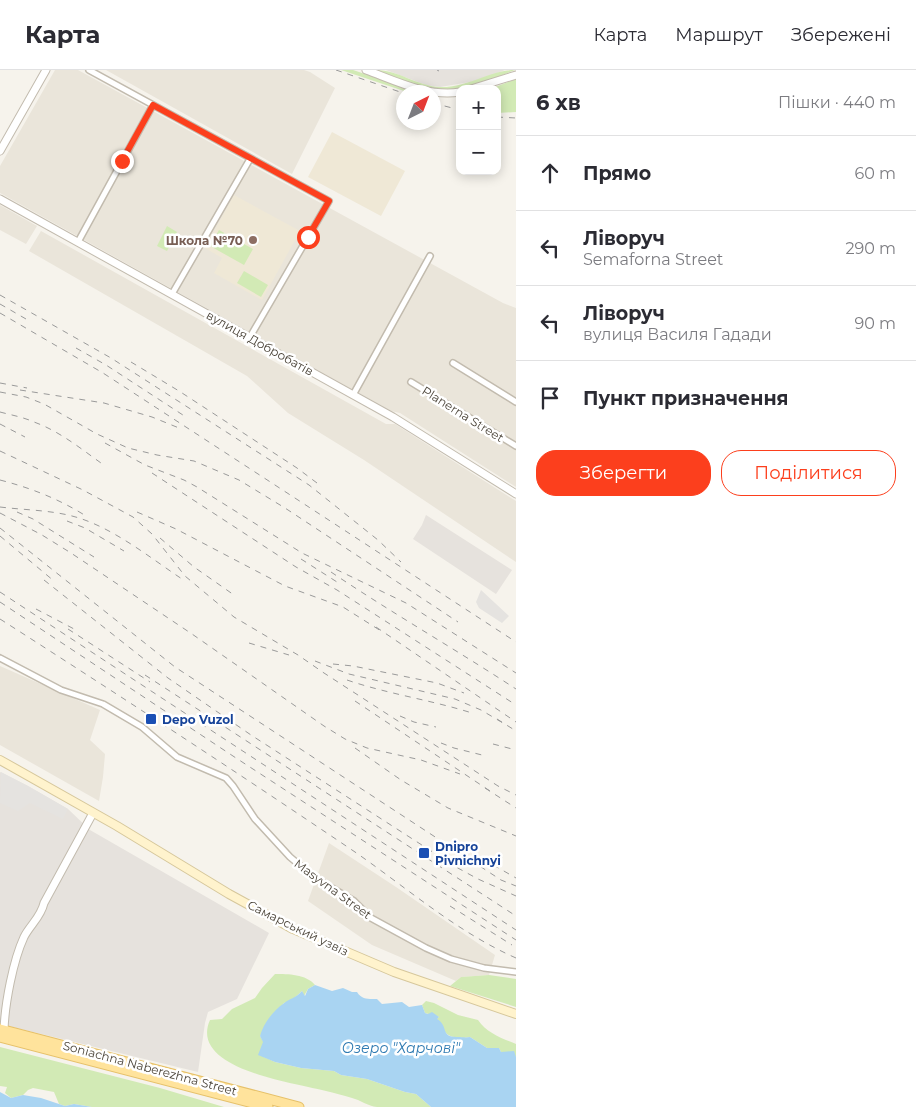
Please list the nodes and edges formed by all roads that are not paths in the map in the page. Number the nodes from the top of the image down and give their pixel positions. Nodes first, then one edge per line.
1 (46, 70) edge
2 (88, 70) edge
3 (366, 70) edge
4 (516, 75) edge
5 (484, 85) edge
6 (456, 92) edge
7 (153, 105) junction
8 (0, 152) edge
9 (250, 159) junction
10 (0, 199) edge
11 (78, 242) junction
12 (430, 256) dead end
13 (172, 294) junction
14 (250, 337) junction
15 (453, 363) dead end
16 (411, 382) dead end
17 (353, 395) junction
18 (516, 402) edge
19 (516, 446) edge
20 (516, 494) edge
21 (0, 658) edge
22 (0, 760) edge
23 (93, 813) junction
24 (516, 972) edge
25 (516, 1014) edge
26 (1, 1032) edge
27 (268, 1107) edge
28 (299, 1107) edge

1 - 8 street
2 - 7 street
3 - 6 street
4 - 5 street
7 - 9 street
7 - 11 street
9 - 13 street
9 - 14 street
10 - 11 street, вулиця Добробатів
11 - 13 street, вулиця Добробатів
12 - 17 street
13 - 14 street, вулиця Добробатів
14 - 17 street, вулиця Добробатів
15 - 18 street
16 - 19 street, Planerna Street
17 - 20 street, вулиця Добробатів
21 - 24 street, Masyvna Street
22 - 23 main road, Самарський узвіз
23 - 25 main road, Самарський узвіз
23 - 26 street
26 - 27 main road, Soniachna Naberezhna Street
26 - 28 main road, Soniachna Naberezhna Street

